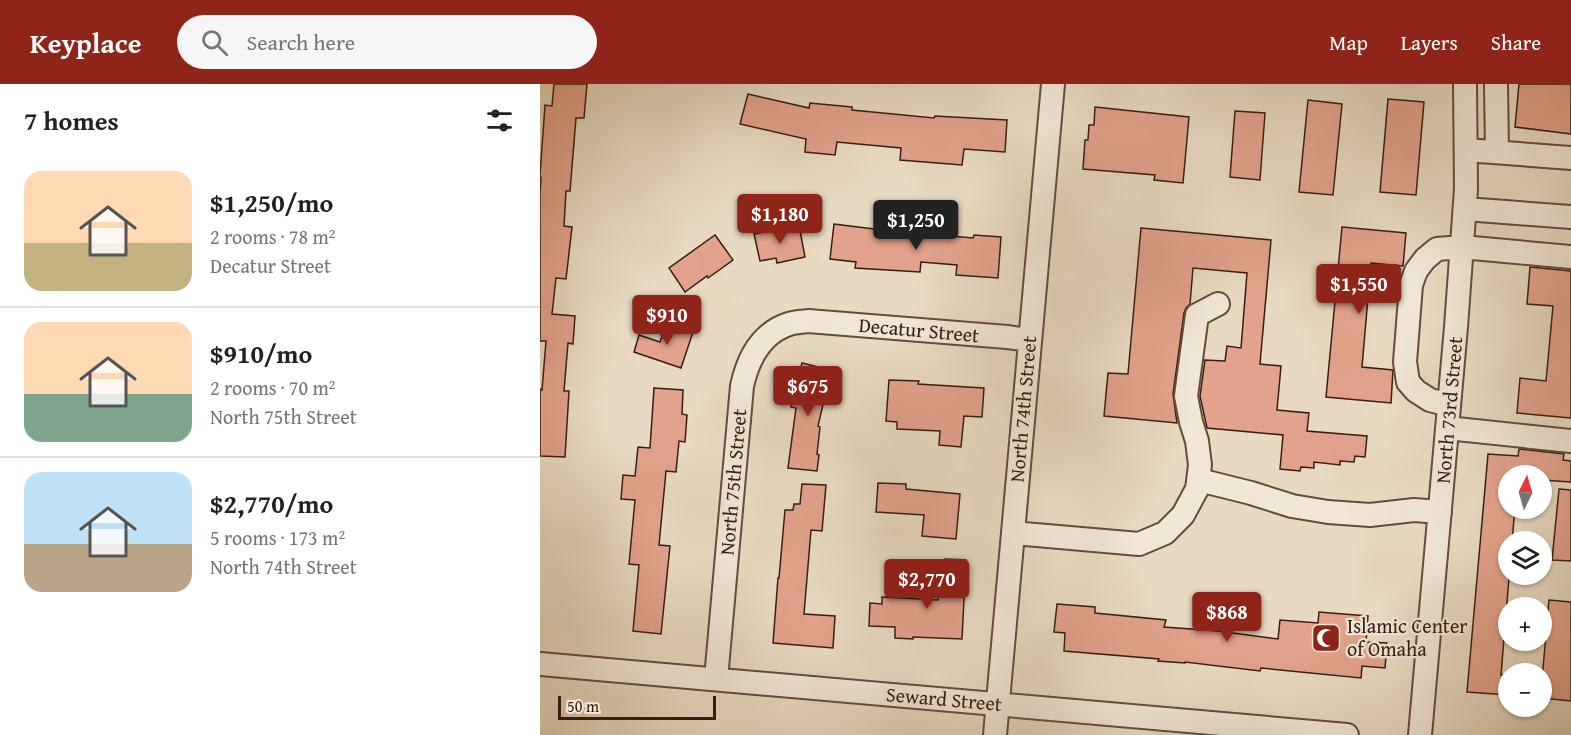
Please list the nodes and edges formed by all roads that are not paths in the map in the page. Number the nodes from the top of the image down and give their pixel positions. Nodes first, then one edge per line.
1 (1053, 84) edge
2 (1465, 84) edge
3 (1496, 84) edge
4 (1466, 150) junction
5 (1497, 152) junction
6 (1571, 158) edge
7 (1465, 209) junction
8 (1571, 218) edge
9 (1462, 247) junction
10 (1571, 257) edge
11 (1218, 304) dead end
12 (808, 321) joint
13 (1029, 340) junction
14 (1449, 405) junction
15 (1447, 428) junction
16 (1571, 441) edge
17 (1199, 480) junction
18 (1440, 512) junction
19 (1013, 533) junction
20 (540, 664) edge
21 (716, 679) junction
22 (997, 704) junction
23 (995, 735) edge
24 (1347, 735) edge
25 (1420, 735) edge

1 - 13 street, North 74th Street
2 - 4 street, North 73rd Street
3 - 5 street
4 - 5 street
4 - 7 street, North 73rd Street
5 - 6 street
7 - 8 street
7 - 9 street, North 73rd Street
9 - 10 street
9 - 14 street, North 73rd Street
9 - 14 street
11 - 17 street
12 - 13 street, Decatur Street
12 - 21 street, North 75th Street
13 - 19 street, North 74th Street
14 - 15 street, North 73rd Street
15 - 16 street
15 - 18 street, North 73rd Street
17 - 18 street
17 - 19 street
18 - 25 street, North 73rd Street
19 - 22 street, North 74th Street
20 - 21 street, Seward Street
21 - 22 street, Seward Street
22 - 23 street, North 74th Street
22 - 24 street, Seward Street

